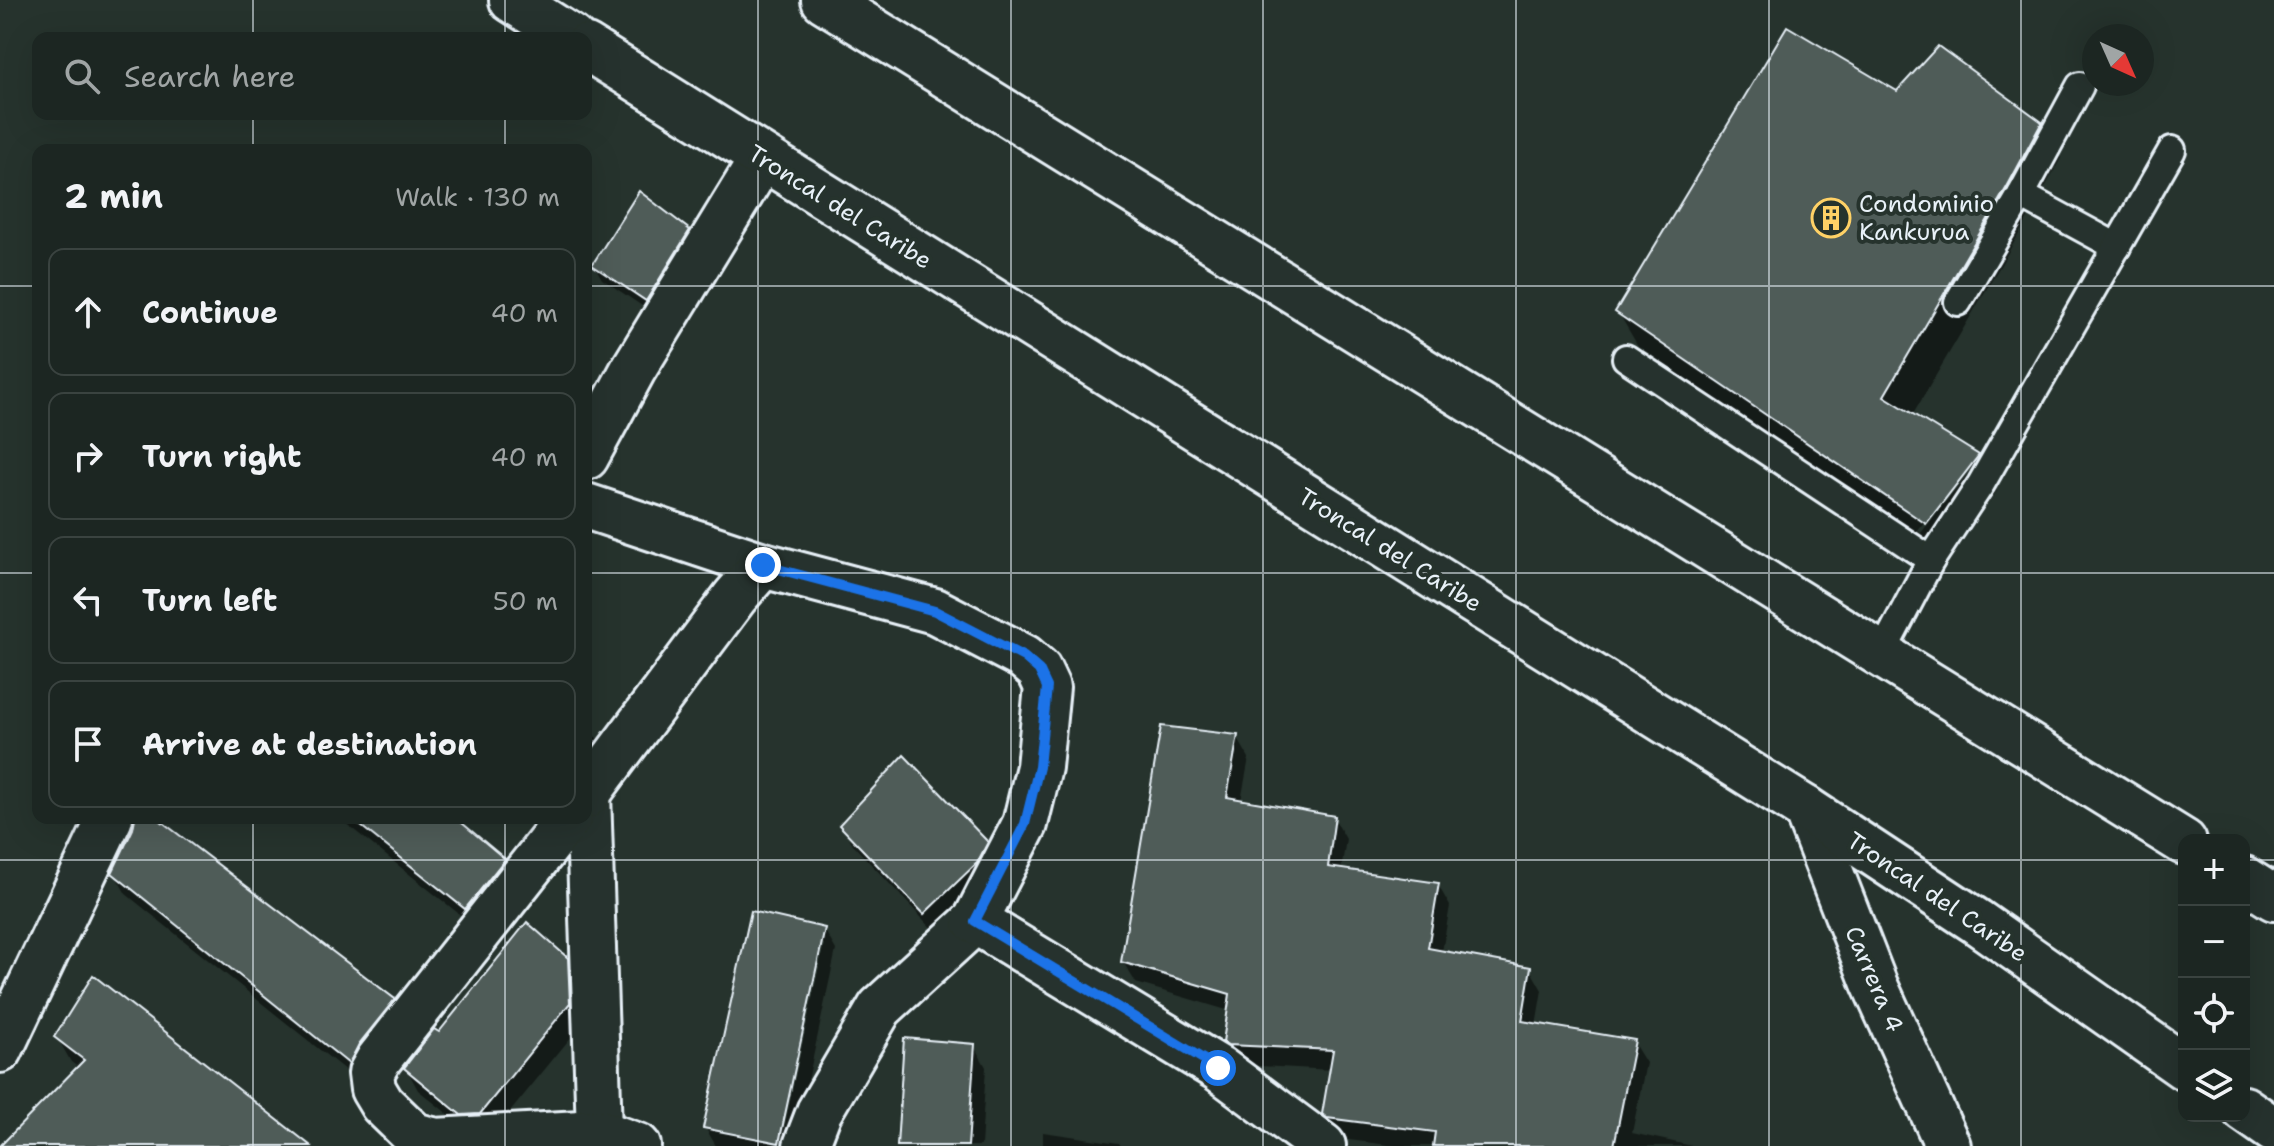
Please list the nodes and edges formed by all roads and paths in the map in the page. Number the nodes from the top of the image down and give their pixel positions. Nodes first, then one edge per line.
1 (512, 0) edge
2 (824, 0) edge
3 (563, 32) edge
4 (592, 51) edge
5 (2080, 86) dead end
6 (2172, 150) dead end
7 (762, 159) junction
8 (2021, 195) junction
9 (2117, 247) junction
10 (1958, 302) dead end
11 (1626, 358) dead end
12 (592, 446) edge
13 (592, 508) edge
14 (1931, 560) junction
15 (763, 565) junction
16 (1881, 655) junction
17 (592, 787) edge
18 (1806, 809) junction
19 (107, 824) edge
20 (564, 824) edge
21 (583, 824) edge
22 (2178, 838) edge
23 (2250, 883) edge
24 (2274, 898) edge
25 (975, 921) junction
26 (0, 1050) edge
27 (2178, 1063) edge
28 (2250, 1113) edge
29 (2274, 1130) edge
30 (619, 1139) edge
31 (806, 1146) edge
32 (1323, 1146) edge
33 (1948, 1146) edge

1 - 3 main road
2 - 16 main road
4 - 7 main road, Troncal del Caribe
5 - 8 lane
6 - 9 lane
7 - 12 main road
7 - 18 main road, Troncal del Caribe
8 - 9 lane
8 - 10 lane
9 - 14 lane
11 - 14 lane
13 - 15 main road
14 - 16 lane
15 - 17 main road
15 - 25 main road
16 - 22 main road
18 - 27 main road, Troncal del Caribe
18 - 33 main road, Carrera 4
19 - 26 main road
20 - 30 main road
21 - 30 main road
23 - 24 main road
25 - 31 main road
25 - 32 main road
28 - 29 main road

